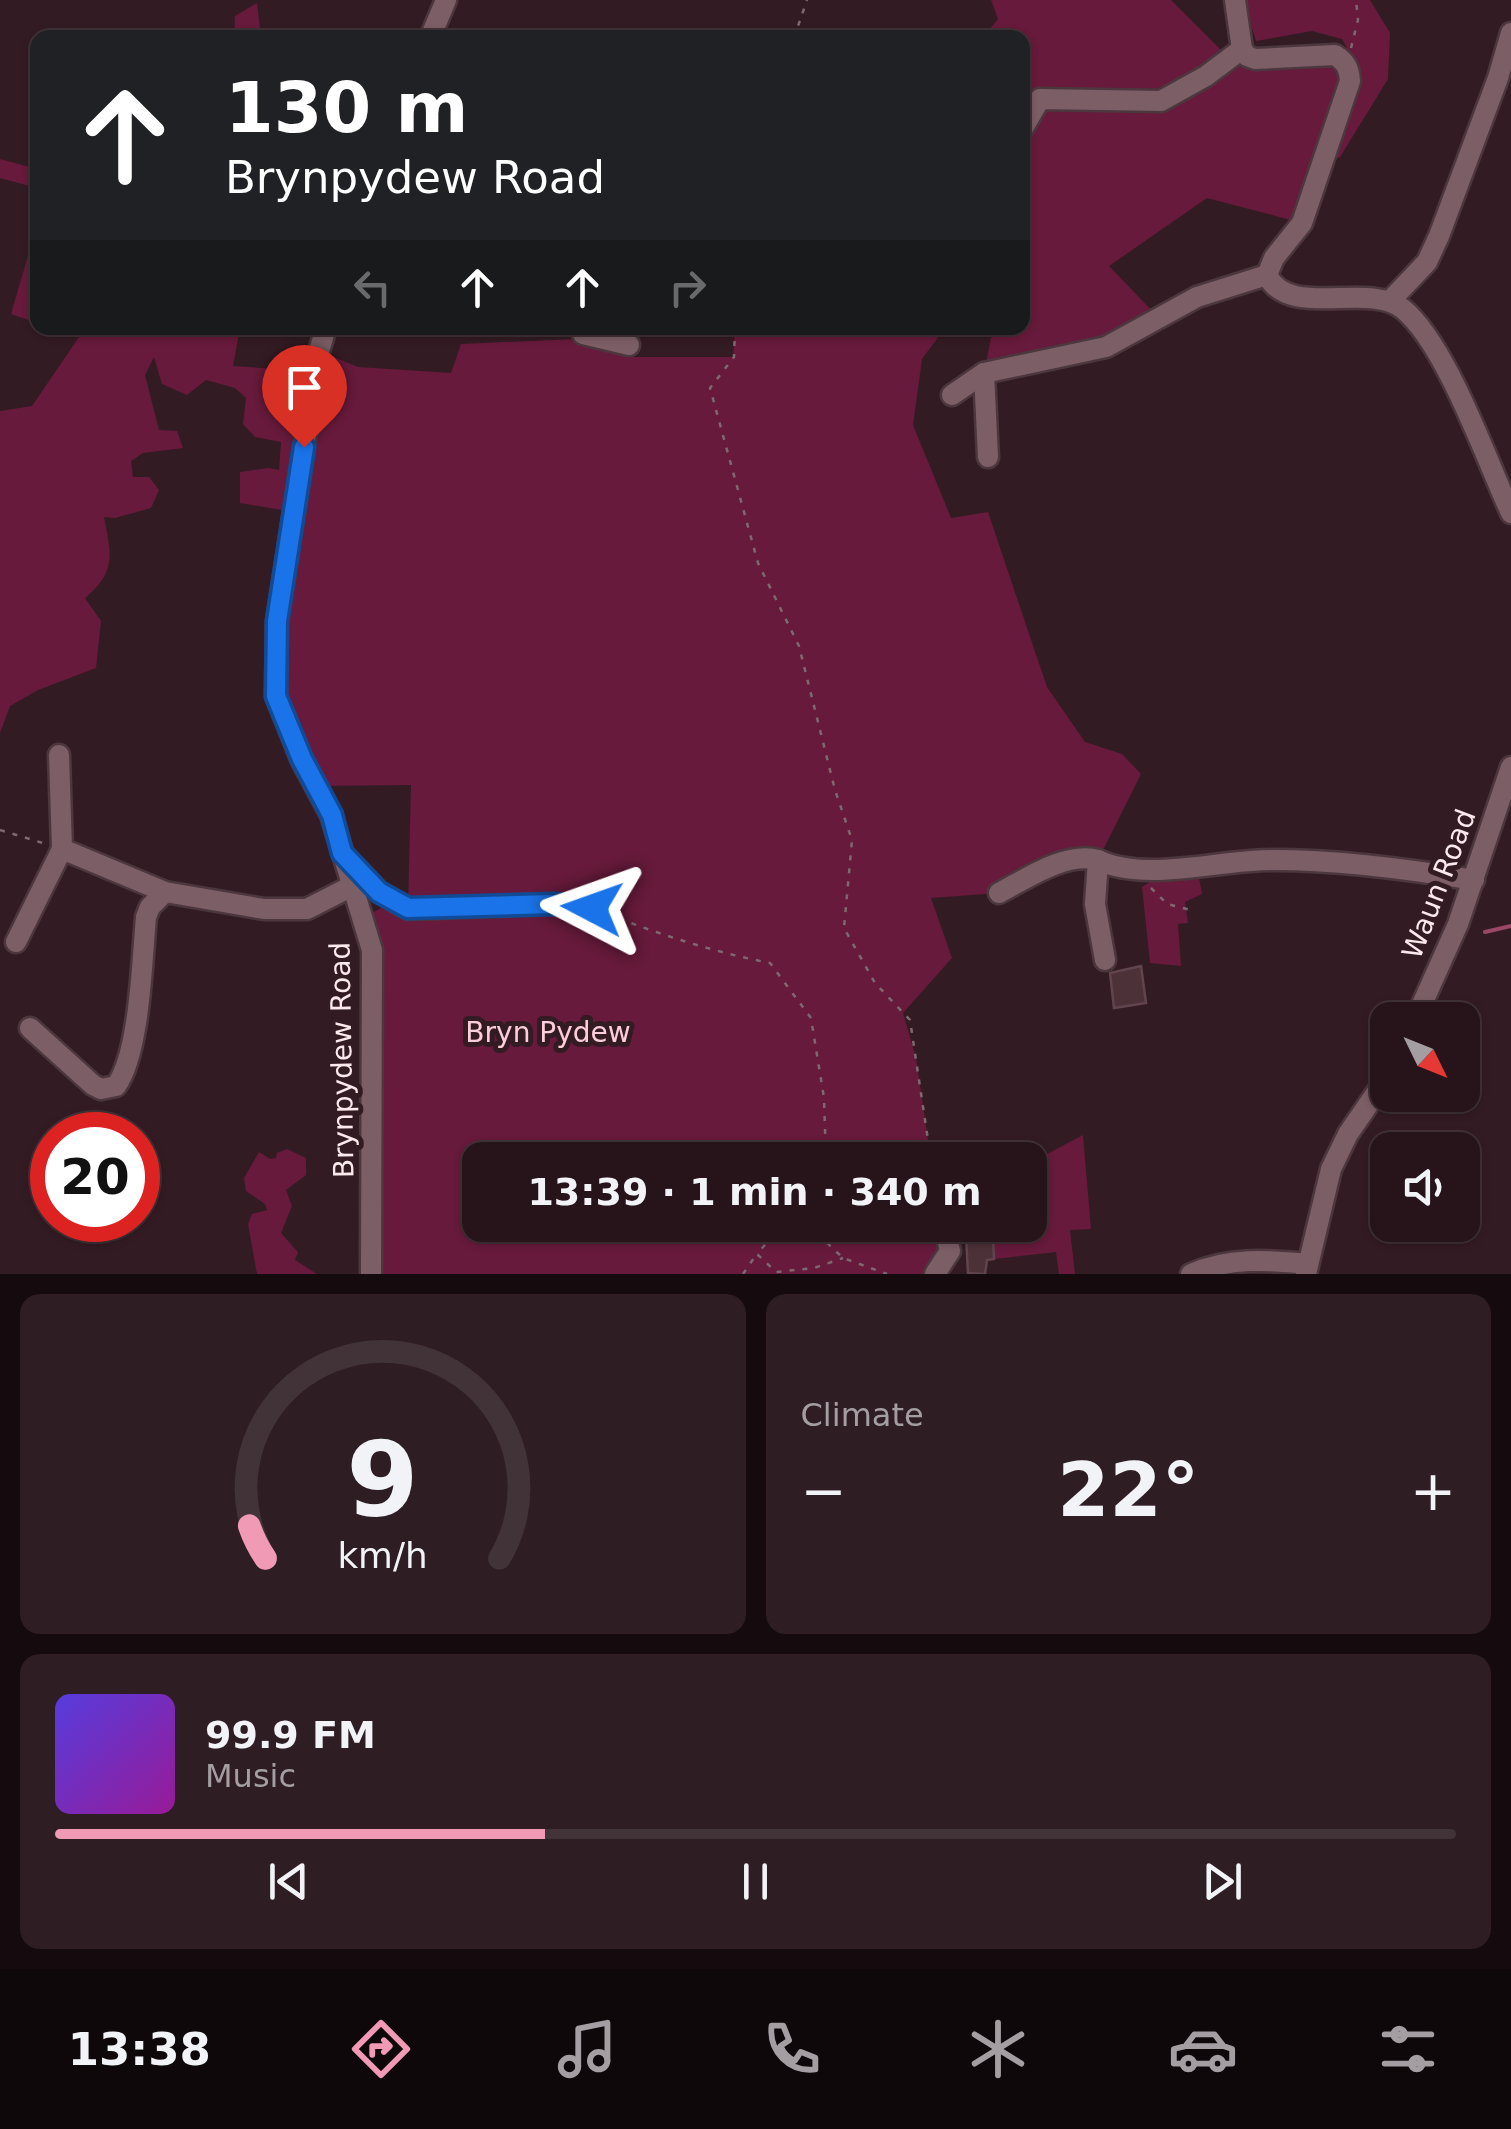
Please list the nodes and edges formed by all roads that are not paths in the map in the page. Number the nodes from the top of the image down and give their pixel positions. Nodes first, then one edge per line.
1 (446, 0) edge
2 (1234, 0) edge
3 (433, 30) edge
4 (1511, 33) edge
5 (1242, 49) junction
6 (1030, 117) edge
7 (1267, 275) junction
8 (1390, 301) junction
9 (324, 335) edge
10 (587, 335) edge
11 (628, 345) dead end
12 (984, 373) junction
13 (952, 395) dead end
14 (988, 458) dead end
15 (1511, 513) edge
16 (59, 755) dead end
17 (1511, 767) edge
18 (62, 849) junction
19 (342, 853) junction
20 (1098, 860) junction
21 (1474, 880) junction
22 (352, 886) junction
23 (164, 892) junction
24 (999, 893) dead end
25 (592, 908) road end
26 (16, 942) dead end
27 (1104, 960) dead end
28 (1422, 1002) edge
29 (30, 1028) dead end
30 (1370, 1102) edge
31 (948, 1242) edge
32 (1307, 1269) edge
33 (371, 1274) edge
34 (935, 1274) edge
35 (1191, 1274) edge

1 - 3 street
2 - 5 street
4 - 8 street
5 - 6 street
5 - 7 street
7 - 8 street
7 - 12 street
8 - 15 street
9 - 19 street, Brynpydew Road
10 - 11 street
12 - 13 street
12 - 14 street
16 - 18 street
17 - 21 street, Waun Road
18 - 23 street
18 - 26 street
19 - 22 street, Brynpydew Road
19 - 25 street
20 - 21 street
20 - 24 street
20 - 27 street
21 - 28 street, Waun Road
22 - 23 street
22 - 33 street, Brynpydew Road
23 - 29 street
30 - 32 street
31 - 34 street
32 - 35 street

